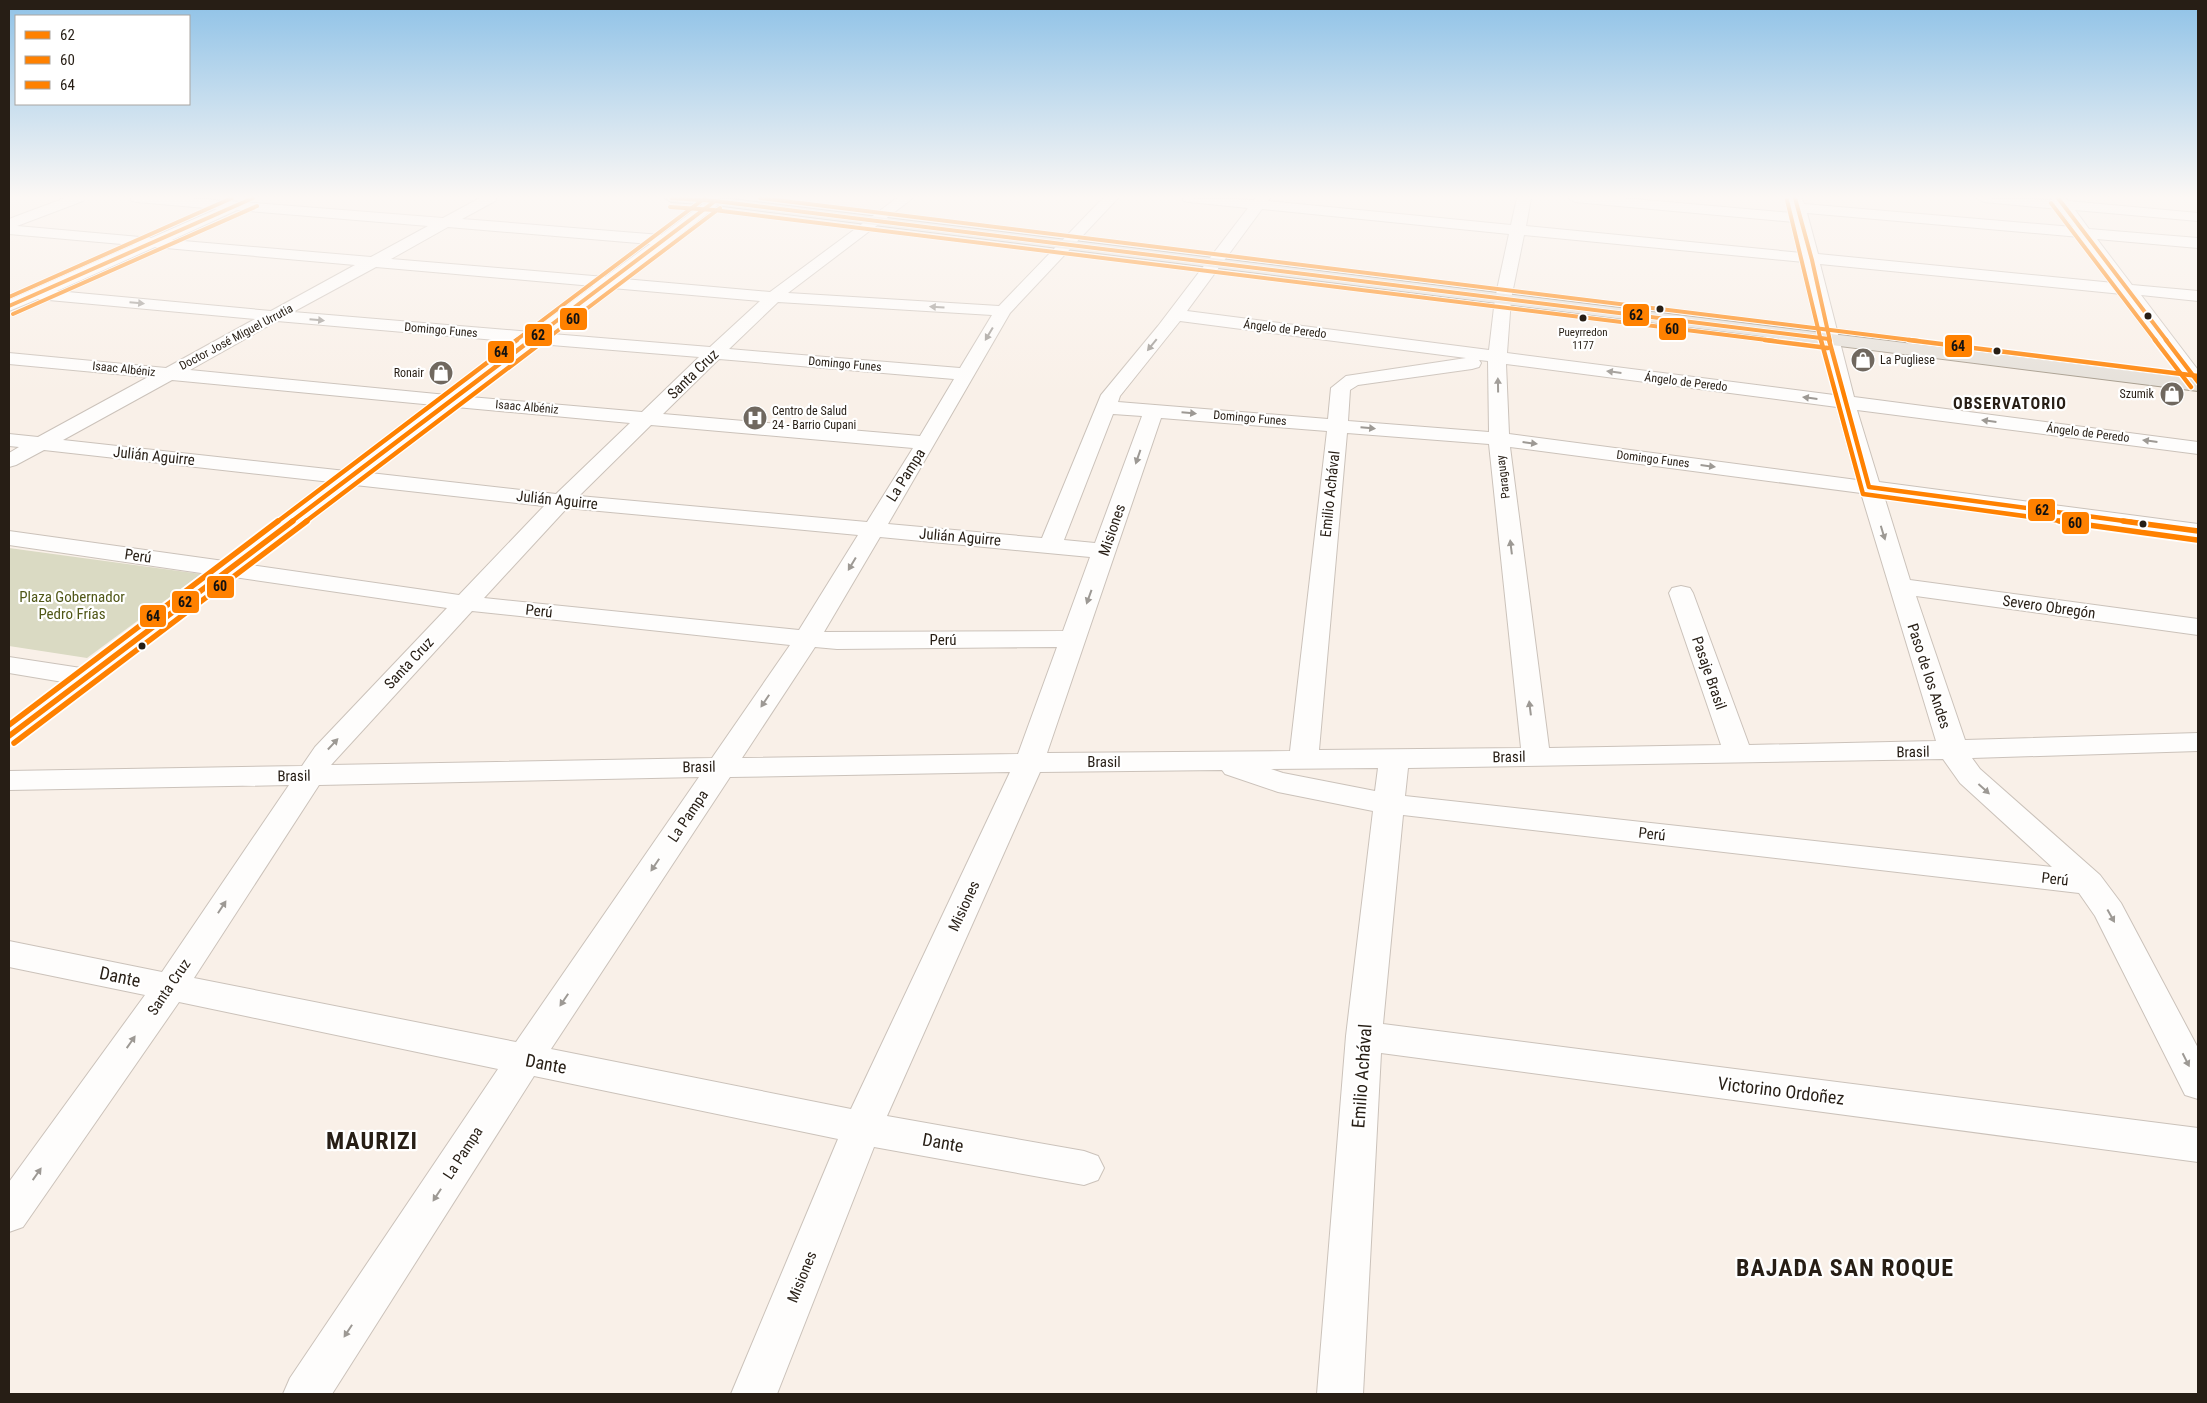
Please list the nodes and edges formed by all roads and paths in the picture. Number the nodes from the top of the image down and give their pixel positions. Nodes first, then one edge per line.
1 (106, 263) edge
2 (370, 263) edge
3 (390, 263) edge
4 (632, 263) edge
5 (818, 263) edge
6 (1048, 263) edge
7 (1208, 263) edge
8 (1511, 263) edge
9 (1813, 263) edge
10 (1849, 263) edge
11 (2108, 263) edge
12 (1212, 264) junction
13 (608, 282) junction
14 (2128, 290) junction
15 (37, 294) junction
16 (2198, 296) edge
17 (774, 297) junction
18 (1503, 299) junction
19 (9, 306) edge
20 (1003, 311) junction
21 (1175, 315) junction
22 (274, 316) junction
23 (534, 338) junction
24 (1829, 339) junction
25 (713, 354) junction
26 (1497, 357) junction
27 (9, 358) edge
28 (168, 373) junction
29 (965, 374) junction
30 (2198, 383) edge
31 (451, 401) junction
32 (1845, 402) junction
33 (1105, 407) junction
34 (1154, 410) junction
35 (647, 418) junction
36 (1337, 426) junction
37 (1499, 439) junction
38 (9, 440) edge
39 (926, 443) junction
40 (41, 444) junction
41 (2198, 448) edge
42 (9, 461) edge
43 (349, 478) junction
44 (1869, 487) junction
45 (562, 500) junction
46 (872, 529) junction
47 (2198, 531) edge
48 (9, 538) edge
49 (1050, 546) junction
50 (1105, 551) junction
51 (228, 569) junction
52 (1900, 586) junction
53 (1681, 592) dead end
54 (465, 603) junction
55 (2198, 628) edge
56 (807, 639) junction
57 (1073, 639) junction
58 (9, 665) edge
59 (85, 677) junction
60 (9, 736) edge
61 (2198, 742) edge
62 (1954, 752) junction
63 (1738, 754) junction
64 (1536, 757) junction
65 (1394, 758) junction
66 (1304, 760) junction
67 (1220, 762) junction
68 (1029, 763) junction
69 (721, 767) junction
70 (308, 776) junction
71 (9, 780) edge
72 (1390, 804) junction
73 (2090, 883) junction
74 (9, 954) edge
75 (170, 987) junction
76 (1364, 1036) junction
77 (524, 1060) junction
78 (2198, 1084) edge
79 (862, 1128) junction
80 (2198, 1145) edge
81 (1084, 1168) dead end
82 (9, 1214) edge
83 (306, 1394) edge
84 (754, 1394) edge
85 (1340, 1394) edge

1 - 15 street
2 - 22 street, Doctor José Miguel Urrutia
3 - 13 street
4 - 13 street
5 - 17 street, Santa Cruz
6 - 20 street, La Pampa
7 - 12 main road
8 - 18 street, Paraguay
9 - 24 street, Paso de los Andes
10 - 14 street
11 - 14 street
12 - 18 main road
12 - 21 street
13 - 17 street
13 - 23 street
14 - 16 street
14 - 30 street
15 - 19 street
15 -> 22 street, Domingo Funes
20 -> 17 street
17 - 25 street, Santa Cruz
18 - 24 main road
18 - 26 street, Paraguay
20 -> 29 street, La Pampa
21 - 26 street, Ángelo de Peredo
21 -> 33 street
22 -> 23 street, Domingo Funes
22 - 28 street, Doctor José Miguel Urrutia
23 - 25 street, Domingo Funes
23 - 31 street
24 - 30 main road
24 - 32 street, Paso de los Andes
25 - 29 street, Domingo Funes
25 - 35 street, Santa Cruz
32 -> 26 street, Ángelo de Peredo
26 - 36 street, Emilio Achával
37 -> 26 street, Paraguay
27 - 28 street, Isaac Albéniz
28 - 31 street, Isaac Albéniz
28 - 40 street, Doctor José Miguel Urrutia
29 - 39 street, La Pampa
31 - 35 street, Isaac Albéniz
31 - 43 street
41 -> 32 street, Ángelo de Peredo
32 - 44 street, Paso de los Andes
33 - 34 street, Domingo Funes
33 - 49 street
34 -> 36 street, Domingo Funes
34 -> 50 street, Misiones
35 - 39 street, Isaac Albéniz
35 - 45 street, Santa Cruz
36 -> 37 street, Domingo Funes
36 - 66 street, Emilio Achával
37 -> 44 street, Domingo Funes
64 -> 37 street, Paraguay
38 - 40 street, Julián Aguirre
39 - 46 street, La Pampa
40 - 42 street, Doctor José Miguel Urrutia
40 - 43 street, Julián Aguirre
43 - 45 street, Julián Aguirre
43 - 51 street
44 - 47 street, Domingo Funes
44 -> 52 street, Paso de los Andes
45 - 46 street, Julián Aguirre
45 - 54 street, Santa Cruz
46 - 49 street, Julián Aguirre
46 -> 56 street, La Pampa
48 - 51 street, Perú
49 - 50 street, Julián Aguirre
50 -> 57 street, Misiones
51 - 54 street, Perú
51 - 59 street
52 - 55 street, Severo Obregón
52 - 62 street, Paso de los Andes
53 - 63 street, Pasaje Brasil
54 - 56 street, Perú
70 -> 54 street, Santa Cruz
56 - 57 street, Perú
56 -> 69 street, La Pampa
57 - 68 street, Misiones
58 - 59 street
59 - 60 street
61 - 62 street, Brasil
62 - 63 street, Brasil
62 -> 73 street, Paso de los Andes
63 - 64 street, Brasil
64 - 65 street, Brasil
65 - 66 street, Brasil
65 - 72 street, Emilio Achával
66 - 67 street, Brasil
67 - 68 street, Brasil
67 - 72 street, Perú
68 - 69 street, Brasil
68 - 79 street, Misiones
69 - 70 street, Brasil
69 -> 77 street, La Pampa
70 - 71 street, Brasil
75 -> 70 street, Santa Cruz
72 - 73 street, Perú
72 - 76 street, Emilio Achával
73 -> 78 street, Paso de los Andes
74 - 75 street, Dante
75 - 77 street, Dante
82 -> 75 street, Santa Cruz
76 - 80 street, Victorino Ordoñez
76 - 85 street, Emilio Achával
77 - 79 street, Dante
77 -> 83 street, La Pampa
79 - 81 street, Dante
79 - 84 street, Misiones

